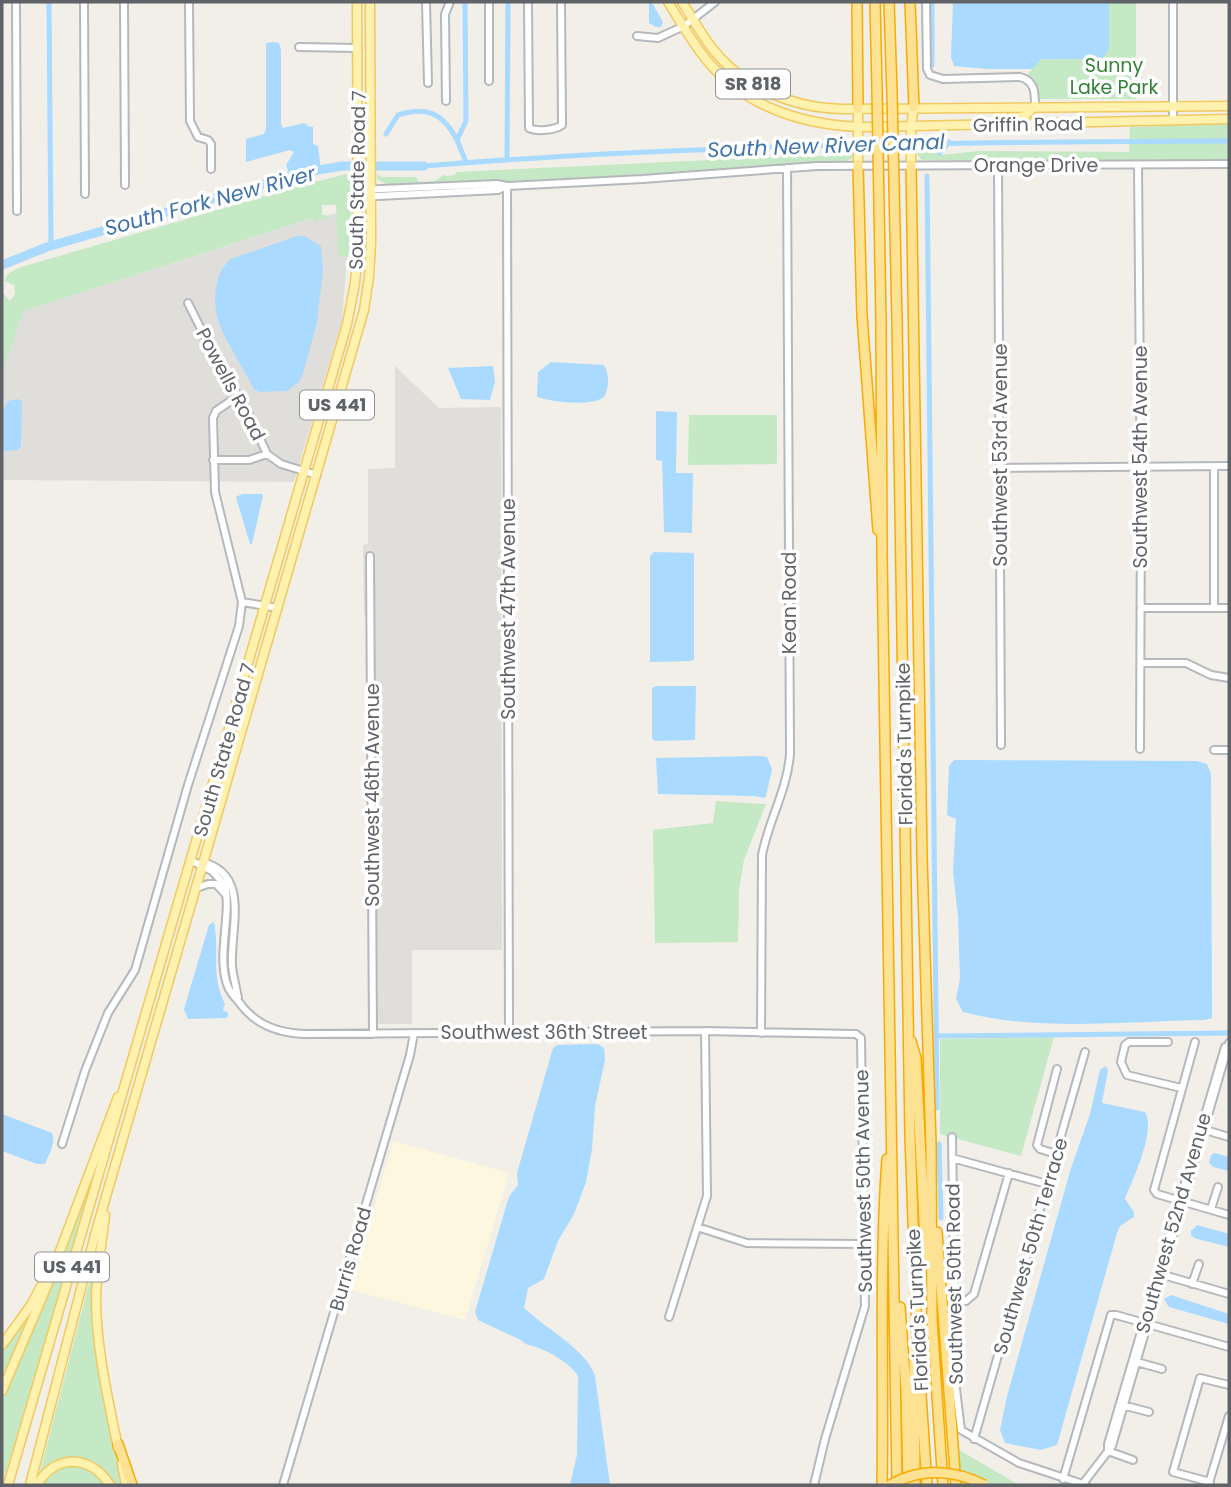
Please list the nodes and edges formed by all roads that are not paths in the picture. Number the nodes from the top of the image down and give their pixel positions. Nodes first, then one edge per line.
1 (16, 2) edge
2 (84, 2) edge
3 (124, 2) edge
4 (189, 2) edge
5 (357, 2) edge
6 (370, 2) edge
7 (426, 2) edge
8 (450, 2) edge
9 (489, 2) edge
10 (528, 2) edge
11 (561, 2) edge
12 (668, 2) edge
13 (682, 2) edge
14 (715, 2) edge
15 (857, 2) edge
16 (875, 2) edge
17 (889, 2) edge
18 (910, 2) edge
19 (926, 2) edge
20 (1173, 2) edge
21 (693, 19) junction
22 (684, 26) junction
23 (637, 36) dead end
24 (299, 47) dead end
25 (357, 48) junction
26 (370, 68) junction
27 (489, 81) dead end
28 (428, 83) dead end
29 (446, 101) dead end
30 (1173, 106) junction
31 (1229, 106) edge
32 (914, 107) junction
33 (1035, 107) junction
34 (858, 108) junction
35 (1229, 119) edge
36 (1173, 121) junction
37 (1050, 124) junction
38 (980, 125) junction
39 (911, 130) junction
40 (857, 131) junction
41 (1229, 164) edge
42 (858, 165) junction
43 (911, 165) junction
44 (998, 165) junction
45 (1138, 165) junction
46 (787, 168) junction
47 (211, 169) dead end
48 (125, 185) dead end
49 (445, 186) junction
50 (507, 186) junction
51 (370, 193) junction
52 (85, 194) dead end
53 (358, 194) junction
54 (435, 194) junction
55 (17, 211) dead end
56 (188, 303) dead end
57 (348, 324) junction
58 (354, 347) junction
59 (238, 396) junction
60 (267, 454) junction
61 (213, 460) junction
62 (1229, 466) edge
63 (1140, 467) junction
64 (1214, 467) junction
65 (1000, 468) junction
66 (306, 471) junction
67 (317, 475) junction
68 (881, 555) junction
69 (370, 556) dead end
70 (243, 602) junction
71 (267, 605) junction
72 (278, 608) junction
73 (1141, 608) junction
74 (1214, 608) junction
75 (1229, 608) edge
76 (1141, 663) junction
77 (1229, 678) edge
78 (233, 720) junction
79 (239, 741) junction
80 (1001, 745) dead end
81 (1140, 750) dead end
82 (1214, 750) dead end
83 (1229, 750) edge
84 (192, 861) junction
85 (203, 864) junction
86 (196, 888) junction
87 (226, 897) junction
88 (225, 943) junction
89 (232, 953) junction
90 (238, 1000) junction
91 (509, 1031) junction
92 (705, 1031) junction
93 (414, 1033) junction
94 (761, 1033) junction
95 (908, 1033) junction
96 (373, 1034) junction
97 (861, 1038) joint
98 (1168, 1042) dead end
99 (1195, 1042) dead end
100 (1229, 1043) edge
101 (137, 1049) junction
102 (1085, 1052) dead end
103 (1057, 1069) dead end
104 (1181, 1088) junction
105 (890, 1108) junction
106 (1203, 1129) junction
107 (952, 1137) dead end
108 (1229, 1137) edge
109 (62, 1144) dead end
110 (931, 1145) junction
111 (1056, 1154) junction
112 (952, 1158) junction
113 (1009, 1173) junction
114 (1047, 1184) junction
115 (1218, 1187) dead end
116 (108, 1189) junction
117 (1182, 1201) junction
118 (1211, 1209) junction
119 (1229, 1215) edge
120 (697, 1227) junction
121 (865, 1244) junction
122 (62, 1248) junction
123 (1199, 1264) dead end
124 (1160, 1275) junction
125 (895, 1281) junction
126 (1192, 1284) junction
127 (1229, 1294) edge
128 (954, 1300) junction
129 (669, 1317) dead end
130 (1146, 1324) junction
131 (932, 1325) junction
132 (917, 1335) junction
133 (2, 1345) edge
134 (1229, 1347) edge
135 (1135, 1361) junction
136 (1162, 1369) dead end
137 (1229, 1385) edge
138 (2, 1391) edge
139 (1122, 1405) junction
140 (1149, 1412) dead end
141 (1229, 1416) edge
142 (1226, 1438) edge
143 (974, 1439) junction
144 (118, 1444) junction
145 (1108, 1451) junction
146 (1133, 1460) dead end
147 (1063, 1479) junction
148 (1209, 1484) edge
149 (8, 1485) edge
150 (30, 1485) edge
151 (37, 1485) edge
152 (110, 1485) edge
153 (126, 1485) edge
154 (132, 1485) edge
155 (283, 1485) edge
156 (814, 1485) edge
157 (882, 1485) edge
158 (890, 1485) edge
159 (897, 1485) edge
160 (908, 1485) edge
161 (915, 1485) edge
162 (927, 1485) edge
163 (943, 1485) edge
164 (956, 1485) edge
165 (984, 1485) edge
166 (1083, 1485) edge

1 - 55 street
2 - 52 street
3 - 48 street
4 - 47 street
5 - 25 main road, South State Road 7 / US 441
6 - 26 main road, South State Road 7 / US 441
7 - 28 street
8 - 29 street
9 - 27 street
10 - 11 street
12 - 22 main road, Griffin Road / SR 818
13 - 21 main road, Griffin Road / SR 818
14 - 21 street
15 - 34 highway
16 - 68 highway, Florida's Turnpike, bridge
17 - 95 highway, Florida's Turnpike, bridge
18 - 32 highway
19 - 33 street
20 - 30 street
21 - 22 street
21 - 34 main road, Griffin Road / SR 818
22 - 23 street
22 - 40 main road, Griffin Road / SR 818
24 - 25 street
25 - 26 main road
25 - 53 main road, South State Road 7 / US 441
26 - 51 main road, South State Road 7 / US 441
30 - 31 main road, Griffin Road / SR 818
30 - 33 main road, Griffin Road / SR 818
30 - 36 street
32 - 33 main road, Griffin Road / SR 818
32 - 34 main road, Griffin Road / SR 818
32 - 39 main road
33 - 37 main road
33 - 38 main road
34 - 40 main road
35 - 36 main road, Griffin Road / SR 818
36 - 37 main road, Griffin Road / SR 818
37 - 38 main road, Griffin Road / SR 818
38 - 39 main road, Griffin Road / SR 818
39 - 40 main road, Griffin Road / SR 818
39 - 43 main road
40 - 42 main road
41 - 45 street, Orange Drive
42 - 43 street, Orange Drive
42 - 46 street, Orange Drive
42 - 68 highway
43 - 44 street, Orange Drive
43 - 110 highway
44 - 45 street, Orange Drive
44 - 65 street, Southwest 53rd Avenue
45 - 63 street, Southwest 54th Avenue
46 - 50 street, Orange Drive
46 - 94 street, Kean Road
49 - 50 street, Orange Drive
49 - 51 street, Orange Drive
49 - 54 street
50 - 54 street, Orange Drive
50 - 91 street, Southwest 47th Avenue
51 - 53 street, Orange Drive
51 - 54 street, Orange Drive
51 - 58 main road, South State Road 7 / US 441
53 - 57 main road, South State Road 7 / US 441
56 - 59 street, Powells Road
57 - 58 main road
57 - 66 main road, South State Road 7 / US 441
58 - 67 main road, South State Road 7 / US 441
59 - 60 street, Powells Road
59 - 61 street
60 - 61 street
60 - 66 street, Powells Road
61 - 70 street
62 - 64 street
63 - 64 street
63 - 65 street
63 - 73 street, Southwest 54th Avenue
64 - 74 street
65 - 80 street, Southwest 53rd Avenue
66 - 67 street, Powells Road
66 - 71 main road, South State Road 7 / US 441
67 - 72 main road, South State Road 7 / US 441
68 - 105 highway, Florida's Turnpike
69 - 96 street, Southwest 46th Avenue
70 - 71 street
70 - 109 street
71 - 72 street
71 - 78 main road, South State Road 7 / US 441
72 - 79 main road, South State Road 7 / US 441
73 - 74 street
73 - 76 street, Southwest 54th Avenue
74 - 75 street
76 - 77 street
76 - 81 street, Southwest 54th Avenue
78 - 79 main road
78 - 84 main road, South State Road 7 / US 441
79 - 85 main road, South State Road 7 / US 441
82 - 83 street
84 - 85 street
84 - 101 main road, South State Road 7 / US 441
85 - 86 main road, South State Road 7 / US 441
85 - 87 street
85 - 89 street
86 - 87 street
86 - 116 main road, South State Road 7 / US 441
87 - 88 street, Southwest 36th Street
88 - 89 street
88 - 90 street, Southwest 36th Street
89 - 90 street
90 - 96 street, Southwest 36th Street
91 - 92 street, Southwest 36th Street
91 - 93 street, Southwest 36th Street
92 - 94 street, Southwest 36th Street
92 - 120 street
93 - 96 street, Southwest 36th Street
93 - 155 street, Burris Road
94 - 97 street, Southwest 36th Street
95 - 131 highway
95 - 132 highway, Florida's Turnpike
97 - 121 street, Southwest 50th Avenue
98 - 104 street
99 - 104 street
100 - 106 street, Southwest 52nd Avenue
101 - 122 main road
101 - 149 main road, South State Road 7 / US 441
102 - 111 street, Southwest 50th Terrace
103 - 111 street
104 - 117 street
105 - 125 highway, Florida's Turnpike
105 - 157 highway
106 - 108 street
106 - 117 street, Southwest 52nd Avenue
107 - 112 street, Southwest 50th Road
110 - 131 highway
110 - 164 highway
111 - 114 street, Southwest 50th Terrace
112 - 113 street
112 - 128 street, Southwest 50th Road
113 - 114 street
113 - 128 street
114 - 143 street, Southwest 50th Terrace
115 - 118 street
116 - 144 main road
116 - 150 main road, South State Road 7 / US 441
117 - 118 street
117 - 124 street, Southwest 52nd Avenue
118 - 119 street
120 - 121 street
120 - 129 street
121 - 156 street, Southwest 50th Avenue
122 - 133 main road
122 - 138 main road
123 - 126 street
124 - 126 street
124 - 130 street, Southwest 52nd Avenue
125 - 159 highway, Florida's Turnpike
125 - 160 highway
126 - 127 street
128 - 143 street, Southwest 50th Road
130 - 134 street
130 - 135 street, Southwest 52nd Avenue
130 - 147 street
131 - 163 highway
132 - 161 highway
132 - 162 highway, Florida's Turnpike
135 - 136 street
135 - 139 street, Southwest 52nd Avenue
137 - 148 street
139 - 140 street
139 - 145 street, Southwest 52nd Avenue
141 - 142 street
142 - 148 street
143 - 147 street
144 - 153 main road
144 - 154 highway
145 - 146 street
145 - 166 street, Southwest 52nd Avenue
147 - 166 street
151 - 152 main road
158 - 165 highway, bridge

